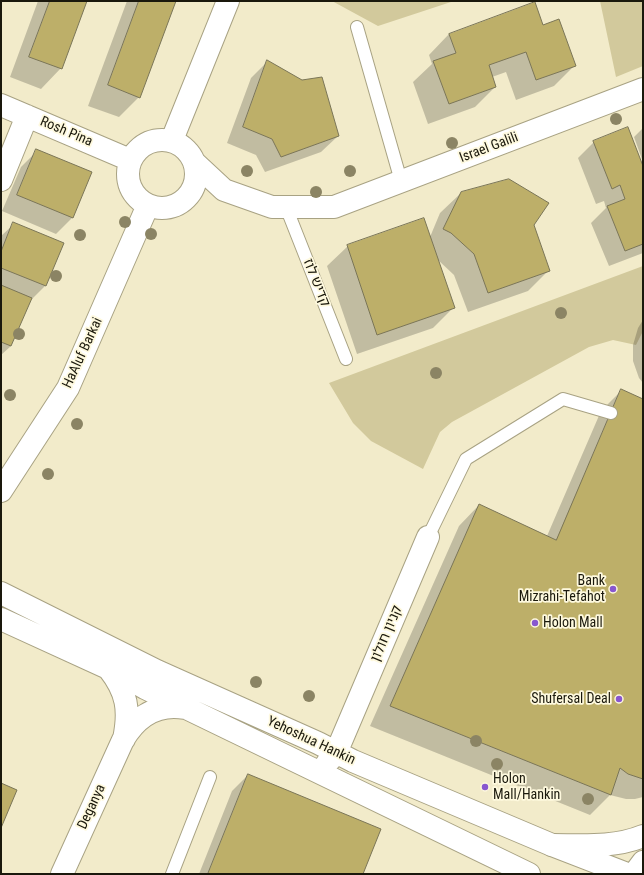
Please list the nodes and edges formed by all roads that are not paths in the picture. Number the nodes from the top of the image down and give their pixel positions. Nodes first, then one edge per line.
1 (228, 1) edge
2 (357, 27) dead end
3 (643, 89) edge
4 (1, 105) edge
5 (27, 116) junction
6 (172, 140) junction
7 (130, 160) junction
8 (195, 163) junction
9 (1, 180) edge
10 (401, 181) junction
11 (224, 190) junction
12 (183, 201) junction
13 (148, 205) junction
14 (286, 207) junction
15 (346, 359) dead end
16 (611, 413) dead end
17 (1, 492) edge
18 (428, 536) joint
19 (1, 593) edge
20 (1, 619) edge
21 (109, 669) junction
22 (185, 708) junction
23 (123, 740) junction
24 (336, 752) junction
25 (308, 767) junction
26 (210, 777) dead end
27 (643, 836) edge
28 (552, 845) junction
29 (643, 862) edge
30 (62, 874) edge
31 (172, 874) edge
32 (529, 874) edge
33 (627, 874) edge
34 (634, 874) edge

1 - 6 street
2 - 10 lane
3 - 10 street, Israel Galili
4 - 5 street, Rosh Pina
5 - 7 street, Rosh Pina
5 - 9 street
6 - 7 street
6 - 8 street
7 - 13 street
8 - 11 street
8 - 12 street
10 - 14 street, Israel Galili
11 - 12 street
11 - 14 street
12 - 13 street
13 - 17 street, HaAluf Barkai
14 - 15 lane, קדיש לוז
16 - 18 lane
18 - 24 street, קניון חולון
19 - 24 street, Yehoshua Hankin
20 - 21 street, Yehoshua Hankin
21 - 22 street, Yehoshua Hankin
21 - 23 street, Deganya
22 - 23 street, Deganya
22 - 25 street, Yehoshua Hankin
23 - 30 street, Deganya
24 - 25 street, קניון חולון
24 - 28 street, Yehoshua Hankin
25 - 32 street, Yehoshua Hankin
26 - 31 lane
27 - 28 street
28 - 33 street, Yehoshua Hankin
29 - 34 street

